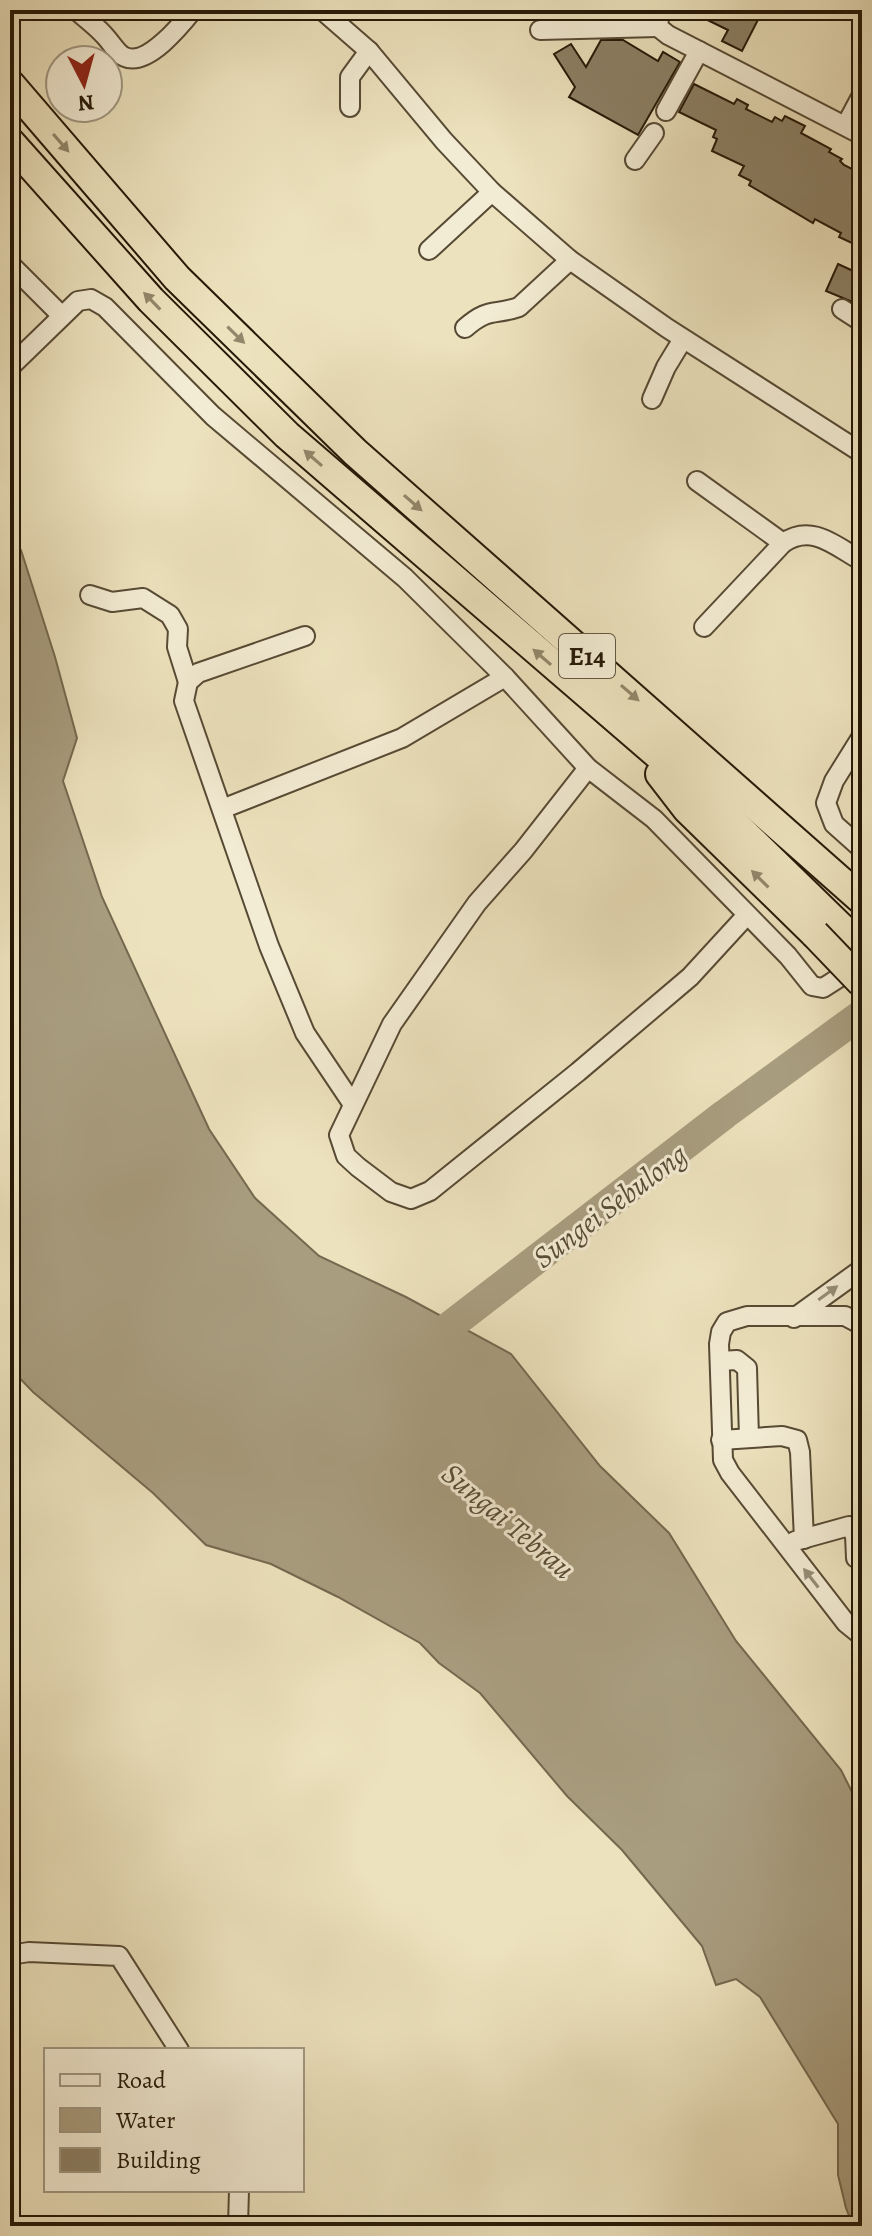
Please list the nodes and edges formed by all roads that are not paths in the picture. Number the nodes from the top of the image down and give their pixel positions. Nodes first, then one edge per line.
1 (76, 10) edge
2 (193, 10) edge
3 (322, 10) edge
4 (659, 18) edge
5 (540, 30) dead end
6 (360, 43) junction
7 (699, 51) junction
8 (10, 84) edge
9 (862, 95) edge
10 (350, 107) dead end
11 (666, 111) dead end
12 (854, 130) edge
13 (654, 133) dead end
14 (10, 142) edge
15 (635, 160) dead end
16 (492, 192) junction
17 (429, 250) dead end
18 (570, 260) junction
19 (10, 264) edge
20 (842, 309) dead end
21 (62, 316) junction
22 (862, 322) edge
23 (465, 328) dead end
24 (683, 339) junction
25 (10, 367) edge
26 (652, 399) dead end
27 (862, 453) edge
28 (697, 481) dead end
29 (783, 543) junction
30 (862, 561) edge
31 (90, 595) dead end
32 (704, 627) dead end
33 (305, 636) dead end
34 (505, 677) junction
35 (188, 682) junction
36 (622, 726) junction
37 (862, 736) edge
38 (588, 768) junction
39 (222, 809) junction
40 (862, 849) edge
41 (862, 900) edge
42 (746, 916) junction
43 (862, 948) edge
44 (862, 963) edge
45 (862, 983) edge
46 (352, 1103) junction
47 (862, 1269) edge
48 (794, 1318) junction
49 (862, 1325) edge
50 (720, 1361) junction
51 (749, 1438) junction
52 (721, 1440) junction
53 (804, 1539) junction
54 (784, 1544) junction
55 (856, 1558) dead end
56 (862, 1636) edge
57 (10, 1955) edge
58 (178, 2048) edge
59 (239, 2192) edge
60 (238, 2226) edge

1 - 2 street
3 - 6 street
4 - 5 street
4 - 7 street
6 - 10 street
6 - 16 street
7 - 11 street
7 - 12 street
8 -> 41 highway, E14
9 - 12 street
13 - 15 street
36 -> 14 highway, E14
16 - 17 street
16 - 18 street
18 - 23 street
18 - 24 street
19 - 21 street
20 - 22 street
21 - 25 street
21 - 34 street
24 - 26 street
24 - 27 street
28 - 29 street
29 - 30 street
29 - 32 street
31 - 35 street
33 - 35 street
34 - 38 street
34 - 39 street
35 - 39 street
36 - 43 highway, E14
45 -> 36 highway, bridge
37 - 40 street
38 - 42 street
38 - 46 street
39 - 46 street
42 - 44 street
42 - 46 street
48 -> 47 street
48 - 49 street
48 - 50 street
50 - 51 street
50 - 52 street
51 - 52 street
51 - 53 street
52 - 54 street
53 - 54 street
53 - 55 street
56 -> 54 street
57 - 58 street
59 - 60 street

